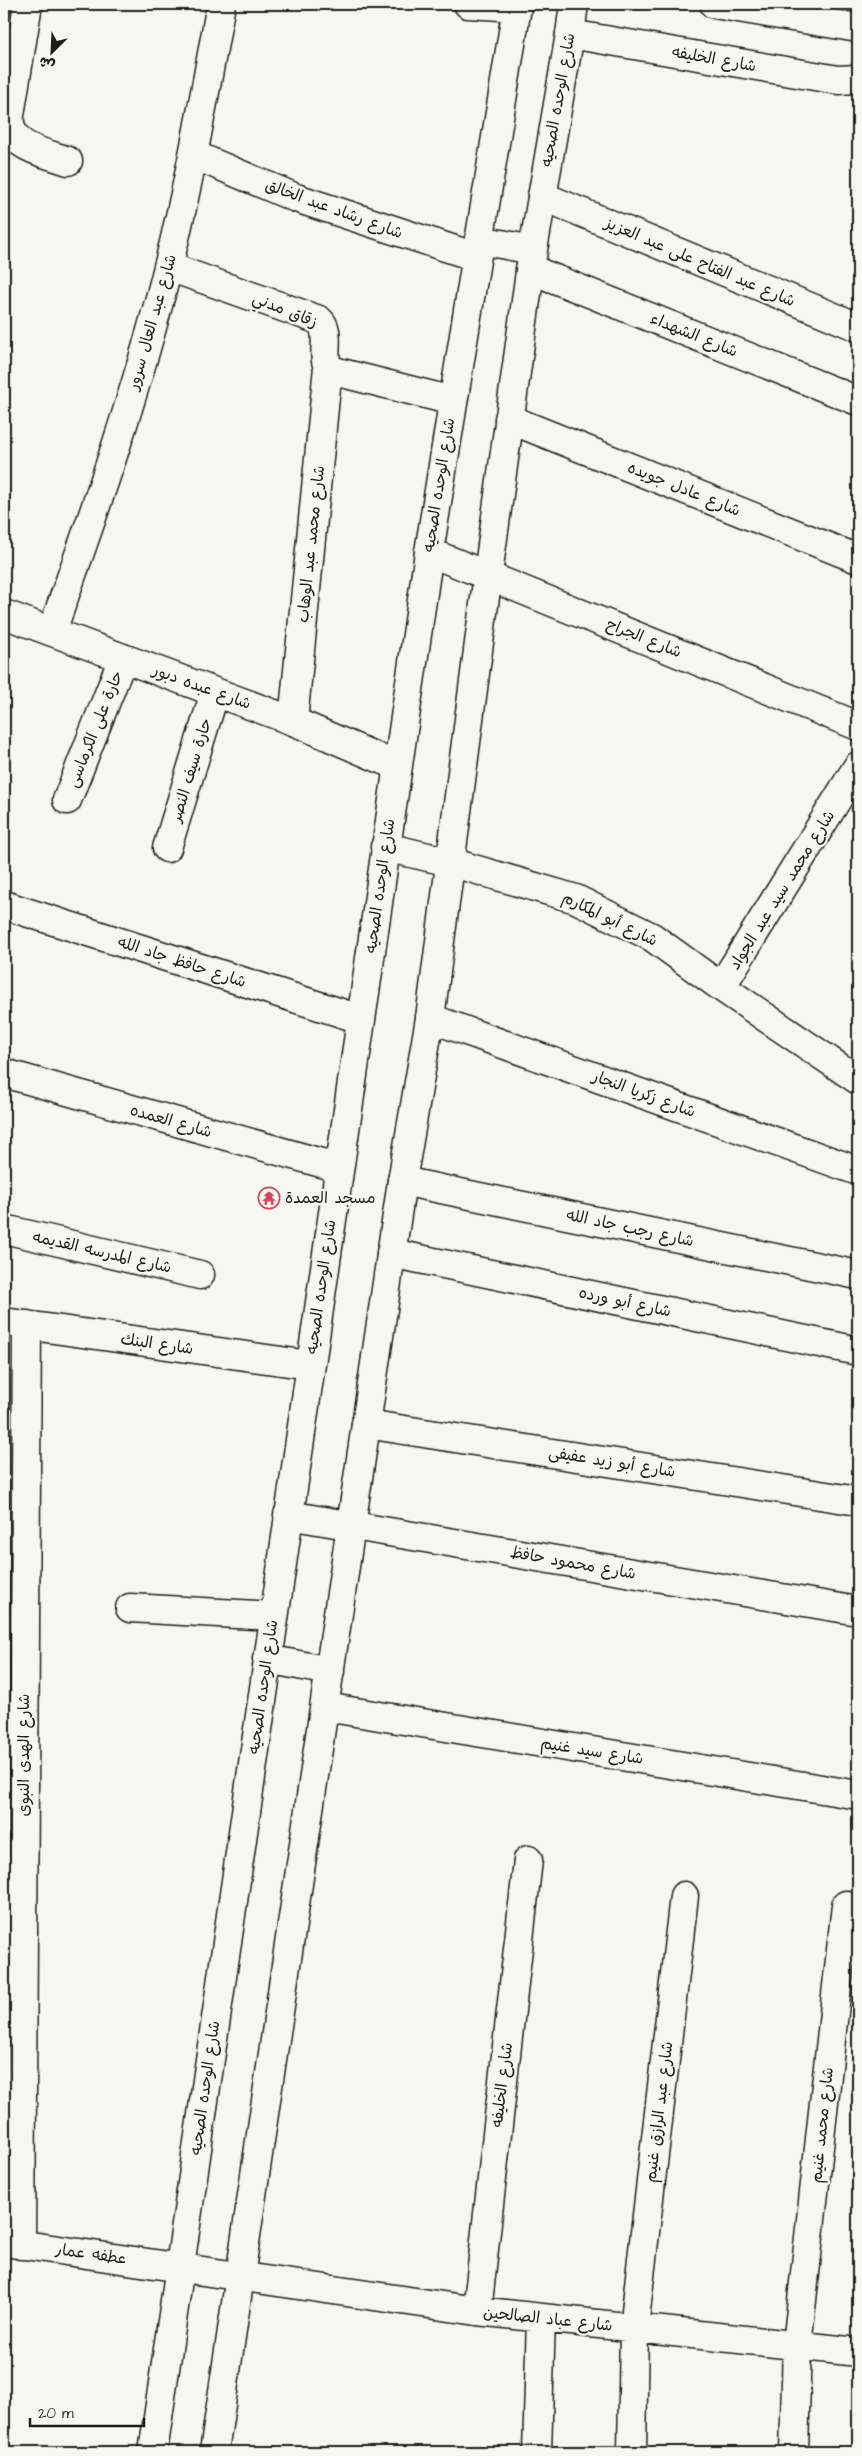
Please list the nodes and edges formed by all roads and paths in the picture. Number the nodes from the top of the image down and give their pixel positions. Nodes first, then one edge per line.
1 (28, 4) edge
2 (221, 4) edge
3 (468, 4) edge
4 (574, 4) edge
5 (714, 4) edge
6 (517, 6) edge
7 (778, 9) edge
8 (858, 28) edge
9 (570, 34) junction
10 (858, 79) edge
11 (194, 155) junction
12 (68, 160) dead end
13 (542, 196) junction
14 (477, 248) junction
15 (532, 260) junction
16 (169, 267) junction
17 (858, 328) edge
18 (328, 367) junction
19 (453, 401) junction
20 (858, 401) edge
21 (509, 419) junction
22 (429, 552) junction
23 (858, 559) edge
24 (488, 574) junction
25 (4, 614) edge
26 (52, 631) junction
27 (124, 658) junction
28 (216, 692) junction
29 (293, 721) junction
30 (858, 726) edge
31 (397, 766) junction
32 (858, 766) edge
33 (67, 800) dead end
34 (385, 847) junction
35 (166, 848) dead end
36 (450, 862) junction
37 (4, 905) edge
38 (721, 987) junction
39 (430, 1018) junction
40 (360, 1019) junction
41 (4, 1073) edge
42 (858, 1080) edge
43 (339, 1168) junction
44 (858, 1171) edge
45 (402, 1181) junction
46 (4, 1229) edge
47 (391, 1253) junction
48 (200, 1275) dead end
49 (858, 1276) edge
50 (16, 1324) edge
51 (858, 1351) edge
52 (310, 1365) junction
53 (366, 1424) junction
54 (858, 1501) edge
55 (288, 1515) junction
56 (352, 1526) junction
57 (130, 1608) dead end
58 (858, 1611) edge
59 (273, 1616) junction
60 (267, 1659) junction
61 (330, 1671) junction
62 (325, 1707) junction
63 (858, 1795) edge
64 (14, 1807) edge
65 (528, 1860) dead end
66 (684, 1896) dead end
67 (846, 1905) dead end
68 (13, 2243) edge
69 (179, 2266) junction
70 (239, 2276) junction
71 (477, 2311) junction
72 (541, 2318) junction
73 (634, 2328) junction
74 (798, 2345) junction
75 (858, 2352) edge
76 (153, 2452) edge
77 (214, 2452) edge
78 (537, 2452) edge
79 (632, 2452) edge
80 (794, 2452) edge

1 - 12 street
2 - 11 street, شارع عبد العال سرور
3 - 6 street
4 - 9 street, شارع الوحده الصحيه
5 - 7 street
6 - 14 street, شارع الوحده الصحيه
7 - 8 street
9 - 10 street, شارع الخليفه
9 - 13 street, شارع الوحده الصحيه
11 - 14 street, شارع رشاد عبد الخالق
11 - 16 street, شارع عبد العال سرور
13 - 15 street, شارع الوحده الصحيه
13 - 17 street, شارع عبد الفتاح على عبد العزيز
14 - 15 street, شارع رشاد عبد الخالق
14 - 19 street, شارع الوحده الصحيه
15 - 20 street, شارع الشهداء
15 - 21 street, شارع الوحده الصحيه
16 - 18 street, زقاق مدني
16 - 26 street, شارع عبد العال سرور
18 - 19 street
18 - 29 street, شارع محمد عبد الوهاب
19 - 22 street, شارع الوحده الصحيه
21 - 23 street, شارع عادل جويده
21 - 24 street, شارع الوحده الصحيه
22 - 24 street, شارع الجراح
22 - 31 street, شارع الوحده الصحيه
24 - 30 street, شارع الجراح
24 - 36 street, شارع الوحده الصحيه
25 - 26 street, شارع عبده دبور
26 - 27 street, شارع عبده دبور
27 - 28 street, شارع عبده دبور
27 - 33 street, حارة على الكرماسى
28 - 29 street, شارع عبده دبور
28 - 35 street, حارة سيف النصر
29 - 31 street, شارع عبده دبور
31 - 34 street, شارع الوحده الصحيه
32 - 38 street, شارع محمد سيد عبد الجواد
34 - 36 street, شارع أبو المكارم
34 - 40 street, شارع الوحده الصحيه
36 - 38 street, شارع أبو المكارم
36 - 39 street, شارع الوحده الصحيه
37 - 40 street, شارع حافظ جاد الله
38 - 42 street, شارع أبو المكارم
39 - 44 street, شارع زكريا النجار
39 - 45 street, شارع الوحده الصحيه
40 - 43 street, شارع الوحده الصحيه
41 - 43 street, شارع العمده
43 - 52 street, شارع الوحده الصحيه
45 - 47 street, شارع الوحده الصحيه
45 - 49 street, شارع رجب جاد الله
46 - 48 street, شارع المدرسه القديمه
47 - 51 street, شارع أبو ورده
47 - 53 street, شارع الوحده الصحيه
50 - 52 street, شارع البنك
50 - 64 street, شارع الهدى النبوى
52 - 55 street, شارع الوحده الصحيه
53 - 54 street, شارع أبو زيد عفيفى
53 - 56 street, شارع الوحده الصحيه
55 - 56 street, شارع محمود حافظ
55 - 59 street, شارع الوحده الصحيه
56 - 58 street, شارع محمود حافظ
56 - 61 street, شارع الوحده الصحيه
57 - 59 street
59 - 60 street, شارع الوحده الصحيه
60 - 61 street
60 - 69 street, شارع الوحده الصحيه
61 - 62 street, شارع الوحده الصحيه
62 - 63 street, شارع سيد غنيم
62 - 70 street, شارع الوحده الصحيه
64 - 68 street, شارع الهدى النبوى
65 - 71 street, شارع الخليفه
66 - 73 street, شارع عبد الرازق غنيم
67 - 74 street, شارع محمد غنيم
68 - 69 street, عطفه عمار
69 - 70 street, عطفه عمار
69 - 76 street, شارع الوحده الصحيه
70 - 71 street, شارع عباد الصالحين
70 - 77 street, شارع الوحده الصحيه
71 - 72 street, شارع عباد الصالحين
72 - 73 street, شارع عباد الصالحين
72 - 78 street
73 - 74 street, شارع عباد الصالحين
73 - 79 street, شارع عبد الرازق غنيم
74 - 75 street, شارع عباد الصالحين
74 - 80 street, شارع محمد غنيم

